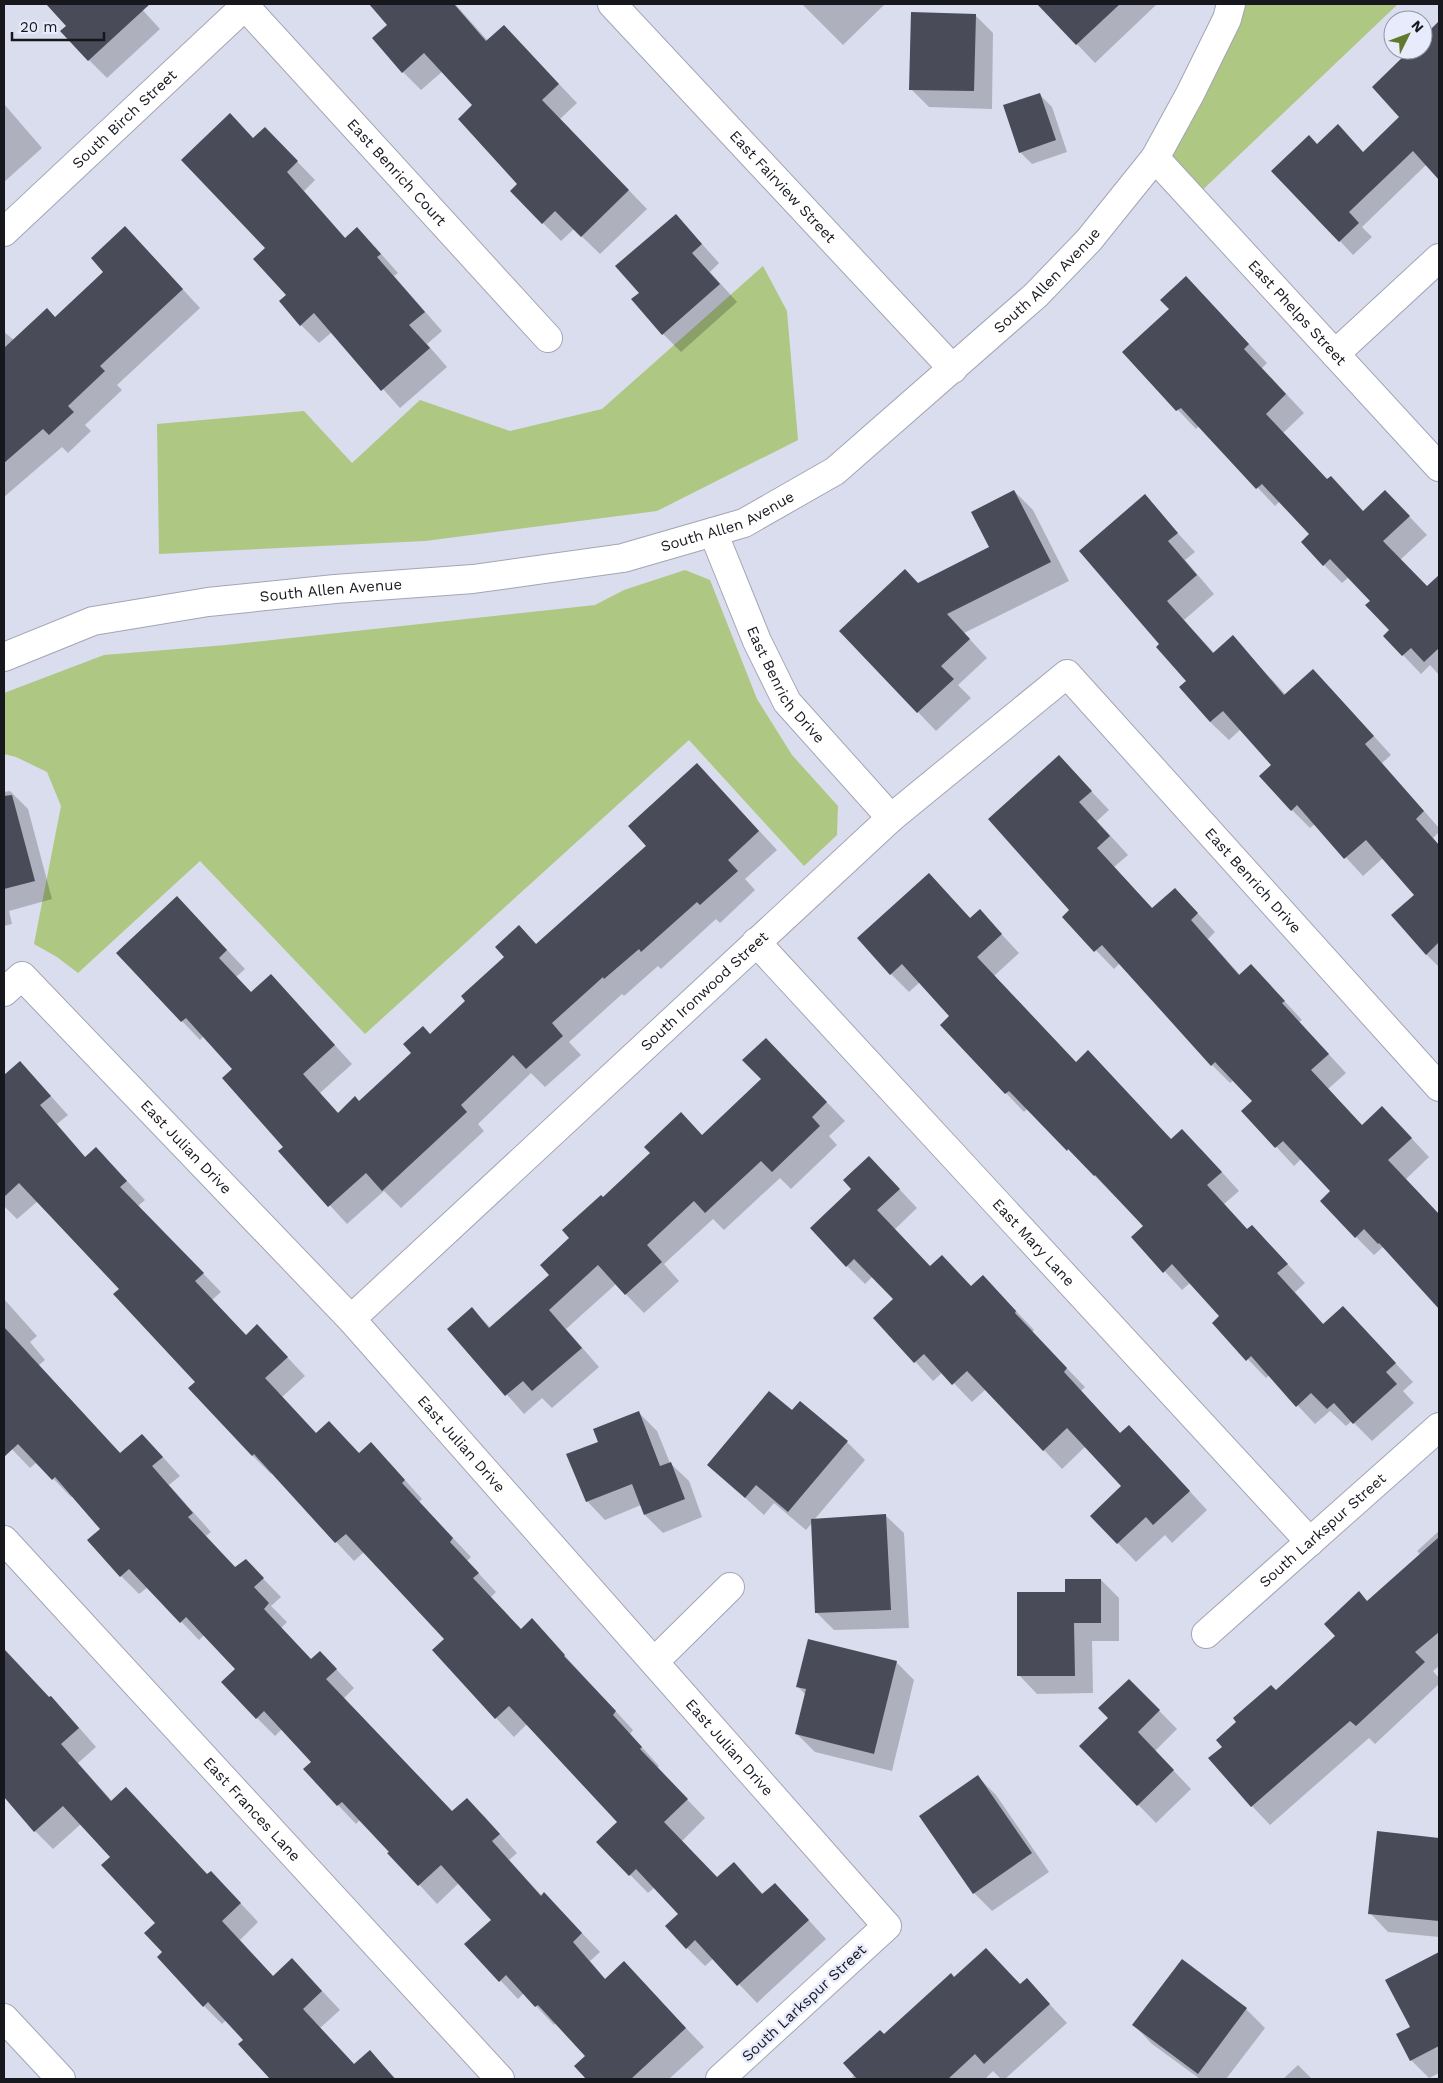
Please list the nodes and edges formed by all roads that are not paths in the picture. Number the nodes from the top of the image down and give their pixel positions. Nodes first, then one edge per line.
1 (612, 4) edge
2 (1231, 4) edge
3 (244, 5) edge
4 (1155, 158) junction
5 (4, 232) edge
6 (1439, 258) edge
7 (548, 338) dead end
8 (1335, 354) junction
9 (953, 369) junction
10 (1439, 468) edge
11 (712, 532) junction
12 (4, 656) edge
13 (1067, 674) joint
14 (891, 818) junction
15 (756, 942) junction
16 (13, 984) edge
17 (1439, 1088) edge
18 (351, 1319) junction
19 (1439, 1427) edge
20 (4, 1540) edge
21 (1310, 1542) junction
22 (730, 1587) dead end
23 (1206, 1634) dead end
24 (654, 1662) junction
25 (887, 1926) joint
26 (4, 2018) edge
27 (61, 2079) edge
28 (500, 2079) edge
29 (720, 2079) edge

1 - 9 street, East Fairview Street
2 - 4 street, South Allen Avenue
3 - 5 street, South Birch Street
3 - 7 street, East Benrich Court
4 - 8 street, East Phelps Street
4 - 9 street, South Allen Avenue
6 - 8 street
8 - 10 street, East Phelps Street
9 - 11 street, South Allen Avenue
11 - 12 street, South Allen Avenue
11 - 14 street, East Benrich Drive
13 - 14 street, South Ironwood Street
13 - 17 street, East Benrich Drive
14 - 15 street, South Ironwood Street
15 - 18 street, South Ironwood Street
15 - 21 street, East Mary Lane
16 - 18 street, East Julian Drive
18 - 24 street, East Julian Drive
19 - 21 street, South Larkspur Street
20 - 28 street, East Frances Lane
21 - 23 street, South Larkspur Street
22 - 24 street
24 - 25 street, East Julian Drive
25 - 29 street, South Larkspur Street
26 - 27 street

